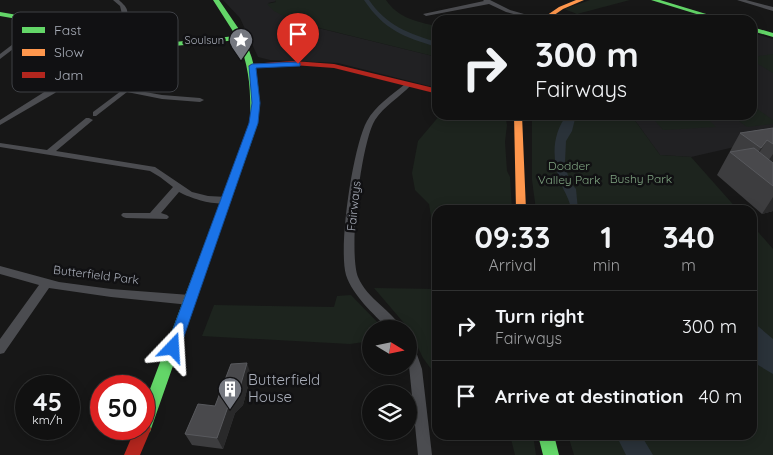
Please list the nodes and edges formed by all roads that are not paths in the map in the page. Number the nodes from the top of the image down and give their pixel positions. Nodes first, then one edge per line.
1 (116, 0) edge
2 (216, 0) edge
3 (581, 0) edge
4 (654, 0) edge
5 (740, 0) edge
6 (488, 1) edge
7 (773, 9) edge
8 (124, 12) edge
9 (426, 14) dead end
10 (523, 15) edge
11 (550, 15) edge
12 (704, 15) edge
13 (757, 30) edge
14 (773, 35) edge
15 (242, 38) junction
16 (178, 44) edge
17 (12, 48) edge
18 (0, 57) edge
19 (252, 66) junction
20 (407, 85) junction
21 (432, 91) edge
22 (52, 92) edge
23 (124, 92) edge
24 (136, 92) edge
25 (200, 100) dead end
26 (518, 120) edge
27 (0, 123) edge
28 (0, 145) edge
29 (50, 152) junction
30 (178, 187) junction
31 (228, 199) junction
32 (521, 205) edge
33 (126, 214) dead end
34 (153, 216) junction
35 (164, 217) dead end
36 (0, 270) edge
37 (46, 283) junction
38 (190, 300) junction
39 (387, 320) edge
40 (0, 349) edge
41 (417, 375) edge
42 (155, 395) edge
43 (138, 440) edge
44 (547, 440) edge
45 (132, 455) edge
46 (425, 455) edge
47 (551, 455) edge

1 - 8 street
2 - 15 main road
3 - 11 main road
4 - 12 main road
5 - 7 street
6 - 9 street
6 - 10 street
13 - 14 main road
15 - 16 main road
15 - 19 main road
17 - 18 street
19 - 20 main road
19 - 31 main road
20 - 21 main road
20 - 39 street, Fairways
22 - 27 street
23 - 29 street
24 - 25 street
26 - 32 main road
28 - 29 street
29 - 30 street
30 - 31 street
30 - 34 street
31 - 38 main road
33 - 34 street
34 - 35 street
36 - 37 street, Butterfield Park
37 - 38 street, Butterfield Park
37 - 40 street
38 - 42 main road
41 - 46 street
43 - 45 main road
44 - 47 main road

